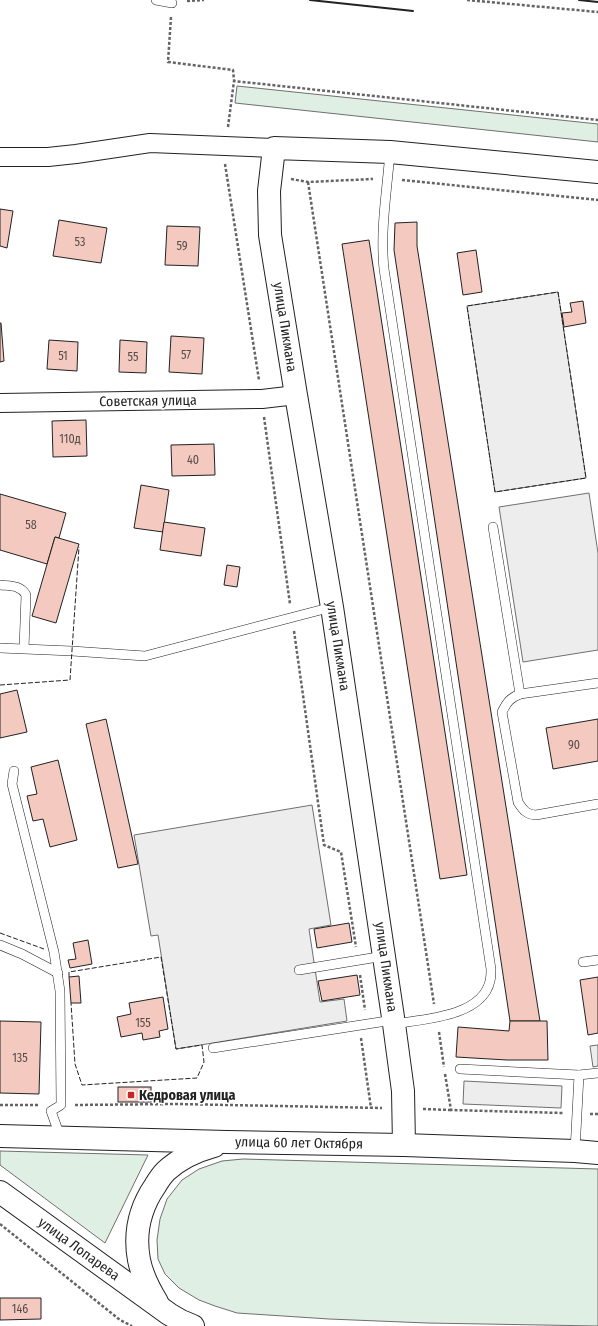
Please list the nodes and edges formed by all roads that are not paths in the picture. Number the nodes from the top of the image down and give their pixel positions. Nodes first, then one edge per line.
1 (156, 0) edge
2 (172, 3) road end
3 (274, 148) junction
4 (390, 152) junction
5 (0, 157) edge
6 (598, 172) edge
7 (296, 395) junction
8 (0, 403) edge
9 (493, 527) dead end
10 (0, 585) edge
11 (332, 607) junction
12 (0, 648) edge
13 (24, 648) junction
14 (598, 682) edge
15 (520, 694) junction
16 (14, 771) dead end
17 (598, 804) edge
18 (0, 945) edge
19 (384, 956) junction
20 (598, 960) edge
21 (583, 962) dead end
22 (299, 970) dead end
23 (58, 973) junction
24 (394, 1022) junction
25 (213, 1048) dead end
26 (460, 1069) dead end
27 (598, 1073) edge
28 (579, 1076) junction
29 (0, 1136) edge
30 (60, 1136) junction
31 (227, 1142) junction
32 (404, 1145) junction
33 (575, 1151) junction
34 (598, 1154) edge
35 (0, 1192) edge
36 (158, 1306) junction
37 (193, 1326) edge

1 - 2 lane
3 - 4 street
3 - 5 street
3 - 7 street, улица Пикмана
4 - 6 street
4 - 24 lane
7 - 8 street, Советская улица
7 - 11 street, улица Пикмана
9 - 15 lane
10 - 13 lane
11 - 13 lane
11 - 19 street, улица Пикмана
12 - 13 lane
14 - 15 lane
15 - 17 lane
16 - 23 lane
18 - 23 lane
19 - 22 lane
19 - 24 street, улица Пикмана
20 - 21 lane
23 - 30 lane
24 - 25 lane
24 - 32 street, улица Пикмана
26 - 28 lane
27 - 28 lane
28 - 33 lane
29 - 30 street, улица 60 лет Октября
30 - 31 street, улица 60 лет Октября
31 - 32 street, улица 60 лет Октября
31 - 36 street
32 - 33 street, улица 60 лет Октября
33 - 34 street, улица 60 лет Октября
35 - 36 street, улица Лопарева
36 - 37 street

